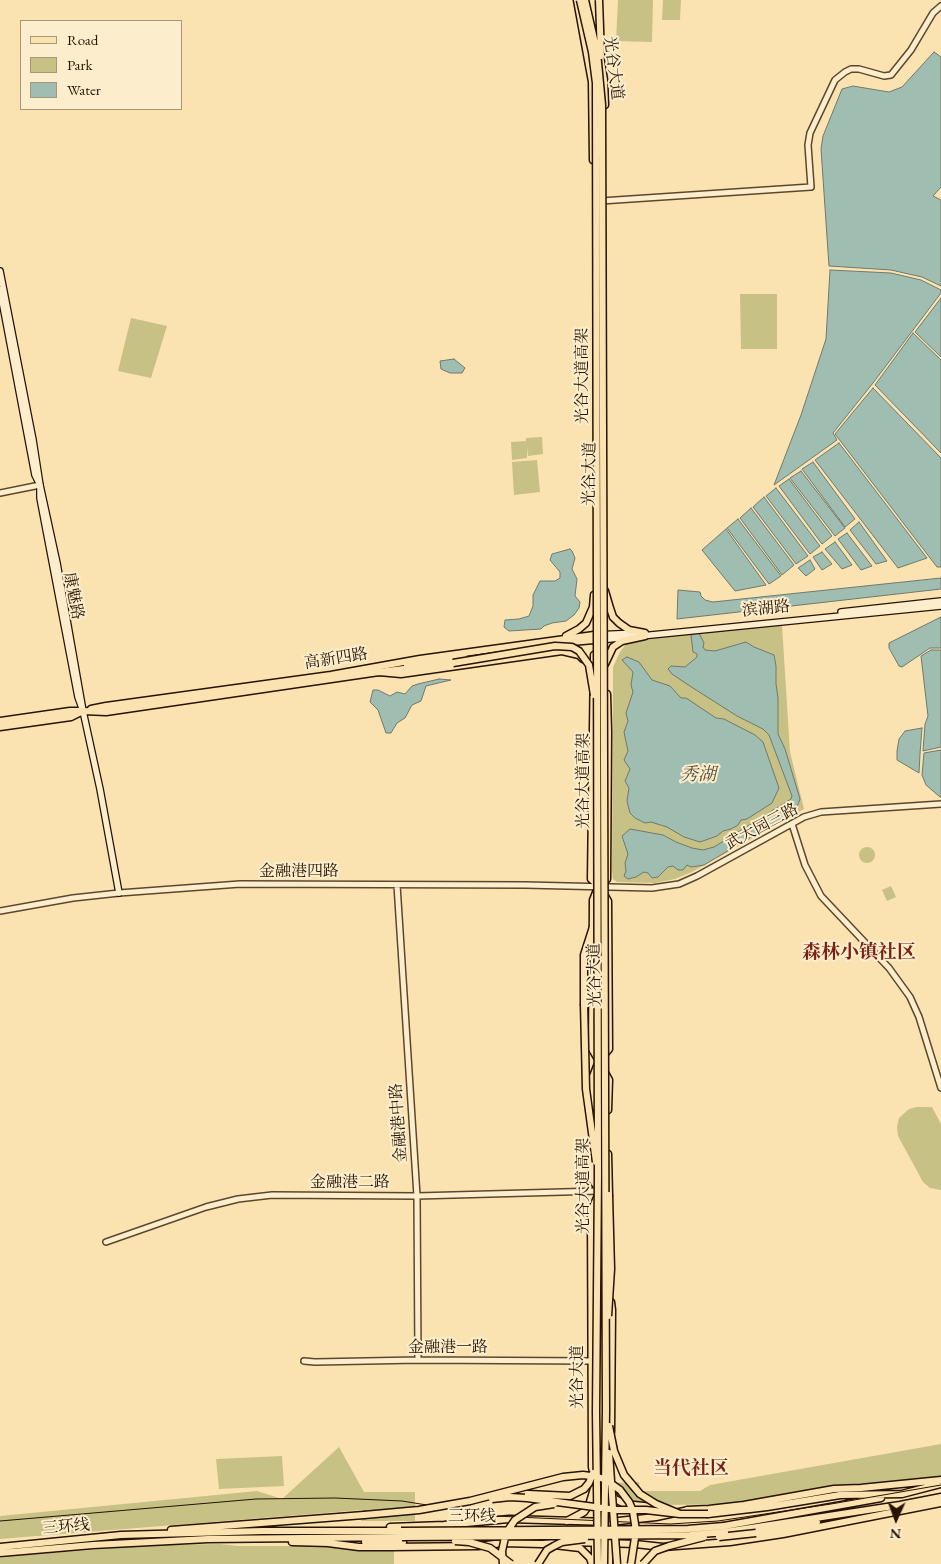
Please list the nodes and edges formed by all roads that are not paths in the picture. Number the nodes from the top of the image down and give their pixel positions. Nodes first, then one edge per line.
1 (582, 0) edge
2 (599, 0) edge
3 (941, 6) edge
4 (601, 87) junction
5 (594, 201) junction
6 (605, 201) junction
7 (0, 271) edge
8 (0, 290) edge
9 (40, 485) junction
10 (0, 493) edge
11 (604, 582) junction
12 (594, 594) junction
13 (941, 601) edge
14 (941, 606) edge
15 (645, 634) junction
16 (606, 637) junction
17 (594, 638) junction
18 (558, 639) junction
19 (605, 664) junction
20 (379, 672) junction
21 (594, 688) junction
22 (83, 711) junction
23 (0, 721) edge
24 (0, 727) edge
25 (598, 730) junction
26 (941, 804) edge
27 (792, 824) junction
28 (398, 885) junction
29 (599, 886) junction
30 (119, 893) junction
31 (0, 911) edge
32 (593, 927) junction
33 (598, 1061) junction
34 (941, 1088) edge
35 (607, 1146) junction
36 (598, 1175) junction
37 (600, 1191) junction
38 (417, 1196) junction
39 (106, 1242) dead end
40 (605, 1338) junction
41 (418, 1360) junction
42 (304, 1361) dead end
43 (592, 1361) junction
44 (606, 1410) junction
45 (605, 1430) junction
46 (597, 1457) junction
47 (941, 1482) edge
48 (595, 1485) junction
49 (861, 1488) junction
50 (941, 1488) edge
51 (610, 1489) junction
52 (902, 1494) junction
53 (488, 1497) junction
54 (831, 1497) junction
55 (941, 1497) edge
56 (470, 1501) junction
57 (941, 1502) edge
58 (578, 1505) junction
59 (744, 1505) junction
60 (900, 1505) junction
61 (771, 1506) junction
62 (689, 1510) junction
63 (680, 1514) junction
64 (566, 1521) junction
65 (595, 1522) junction
66 (609, 1522) junction
67 (826, 1525) junction
68 (725, 1529) junction
69 (778, 1529) junction
70 (344, 1531) junction
71 (121, 1535) junction
72 (402, 1536) junction
73 (703, 1537) junction
74 (214, 1539) junction
75 (328, 1543) junction
76 (542, 1544) junction
77 (609, 1544) junction
78 (635, 1544) junction
79 (596, 1546) junction
80 (0, 1547) edge
81 (0, 1553) edge
82 (503, 1564) edge
83 (511, 1564) edge
84 (538, 1564) edge
85 (595, 1564) edge
86 (604, 1564) edge
87 (609, 1564) edge
88 (617, 1564) edge
89 (631, 1564) edge
90 (643, 1564) edge

1 - 4 main road, 光谷大道高架, bridge
1 - 5 main road, 光谷大道
1 - 6 main road, 光谷大道
1 - 25 main road, 光谷大道高架, bridge
2 - 4 main road, bridge
3 - 6 street
4 - 40 main road, 光谷大道高架, bridge
5 - 6 street
5 - 12 main road, 光谷大道
6 - 11 main road, 光谷大道
7 - 9 main road, 康魅路
8 - 9 main road, 康魅路
9 - 10 street
9 - 22 main road, 康魅路
11 - 15 main road
11 - 16 main road, 光谷大道
12 - 17 main road, 光谷大道
12 - 18 main road
13 - 15 main road, 滨湖路
14 - 15 main road, 滨湖路
15 - 16 main road, 滨湖路
15 - 19 main road
16 - 17 main road, 滨湖路
16 - 19 main road, 光谷大道
17 - 18 main road, 高新四路
17 - 20 main road, 高新四路
17 - 21 main road, 光谷大道
18 - 22 main road, 高新四路
19 - 29 main road, 光谷大道
20 - 21 main road, 高新四路
20 - 22 main road, 高新四路
20 - 25 main road, bridge
21 - 29 main road, 光谷大道
22 - 23 main road, 高新四路
22 - 24 main road, 高新四路
22 - 30 main road, 康魅路
25 - 36 main road, 光谷大道高架, bridge
26 - 27 street, 武大园三路
27 - 29 street, 武大园三路
27 - 34 street
28 - 29 street, 金融港四路
28 - 30 street, 金融港四路
28 - 38 street, 金融港中路
29 - 32 main road, 光谷大道
29 - 33 main road, 光谷大道
30 - 31 street, 金融港四路
32 - 33 main road, 光谷大道
32 - 36 main road, bridge
33 - 35 main road, 光谷大道
33 - 37 main road, 光谷大道
35 - 37 main road, 光谷大道
35 - 40 main road, bridge
36 - 46 main road, 光谷大道高架, bridge
37 - 38 street, 金融港二路
37 - 43 main road, 光谷大道
37 - 51 main road, 光谷大道
38 - 39 street, 金融港二路
38 - 41 street, 金融港中路
40 - 44 main road, 光谷大道高架, bridge
41 - 42 street, 金融港一路
41 - 43 street, 金融港一路
43 - 48 main road, 光谷大道
44 - 45 main road, 光谷大道高架, bridge
44 - 63 main road, bridge
45 - 86 main road, 光谷大道高架, bridge
45 - 88 main road, bridge
46 - 53 main road, bridge
46 - 79 main road, 光谷大道高架, bridge
47 - 49 main road
47 - 52 main road
48 - 64 main road
48 - 65 main road, 光谷大道
49 - 54 main road
49 - 59 main road
50 - 52 main road, 三环线
51 - 62 main road
51 - 66 main road, 光谷大道
52 - 54 main road
52 - 68 main road, 三环线
53 - 56 main road, bridge
53 - 89 main road, bridge
54 - 61 main road
55 - 60 main road, 三环线
56 - 58 main road, bridge
56 - 71 main road, bridge
57 - 60 main road
57 - 67 main road
58 - 63 main road, bridge
58 - 82 main road, bridge
59 - 61 main road
59 - 62 main road
60 - 68 main road, 三环线
60 - 69 main road
61 - 63 main road, bridge
62 - 66 main road
64 - 65 main road
64 - 70 main road
65 - 66 main road
65 - 79 main road, 光谷大道
66 - 77 main road, 光谷大道
67 - 69 main road
67 - 78 main road
68 - 72 main road, 三环线, bridge
69 - 73 main road, bridge
70 - 71 main road, 三环线
70 - 72 main road, 三环线
71 - 80 main road, 三环线
72 - 74 main road, 三环线
72 - 75 main road
72 - 83 main road, bridge
73 - 84 main road, bridge
73 - 90 main road, bridge
74 - 75 main road
74 - 81 main road, 三环线
75 - 76 main road
76 - 79 main road
76 - 85 main road
77 - 78 main road
77 - 79 main road
77 - 87 main road, 光谷大道
78 - 87 main road
79 - 85 main road, 光谷大道高架, bridge

